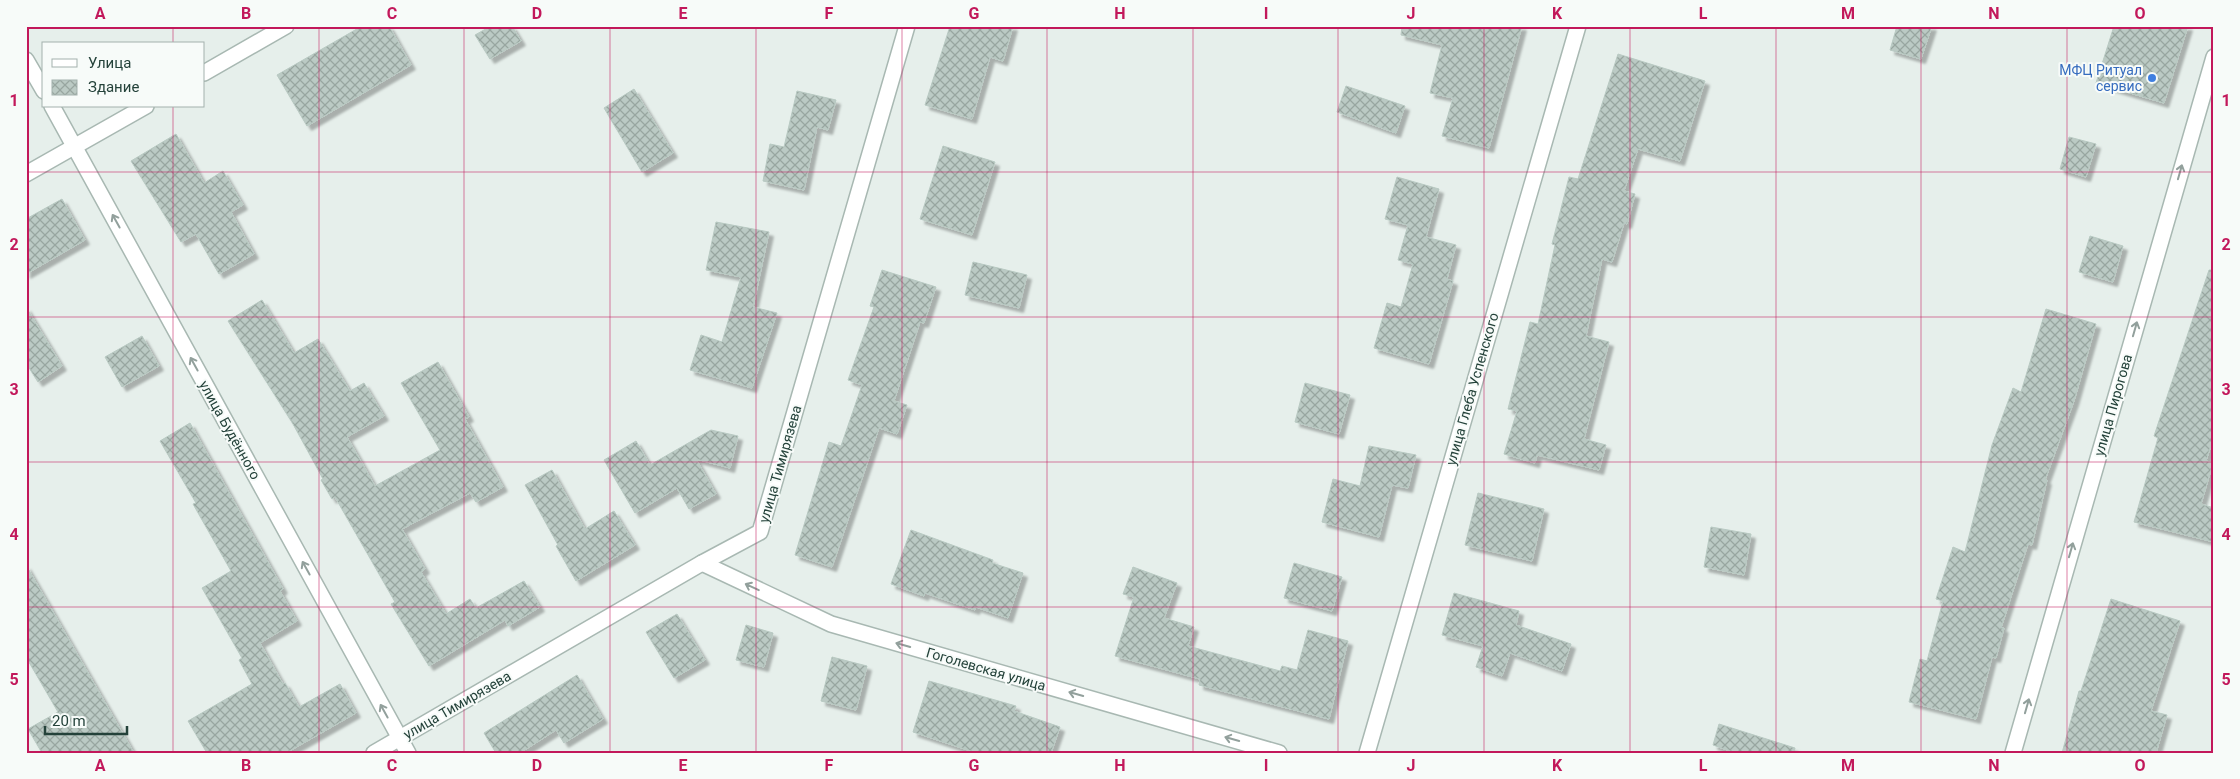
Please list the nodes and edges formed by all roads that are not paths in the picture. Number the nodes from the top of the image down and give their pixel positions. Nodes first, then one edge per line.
1 (286, 26) edge
2 (907, 26) edge
3 (1578, 26) edge
4 (2214, 57) edge
5 (26, 60) edge
6 (205, 72) edge
7 (42, 88) edge
8 (53, 108) edge
9 (142, 108) edge
10 (75, 146) junction
11 (26, 174) edge
12 (702, 563) junction
13 (399, 738) junction
14 (374, 753) edge
15 (408, 753) edge
16 (1279, 753) edge
17 (1367, 753) edge
18 (2013, 753) edge

1 - 6 street
2 - 12 street, улица Тимирязева
3 - 17 street, улица Глеба Успенского
18 -> 4 street, улица Пирогова
5 - 7 street
8 - 10 street, улица Будённого
9 - 10 street
10 - 11 street
13 -> 10 street, улица Будённого
12 - 13 street, улица Тимирязева
16 -> 12 street, Гоголевская улица
13 - 14 street, улица Тимирязева
13 - 15 street, улица Будённого

